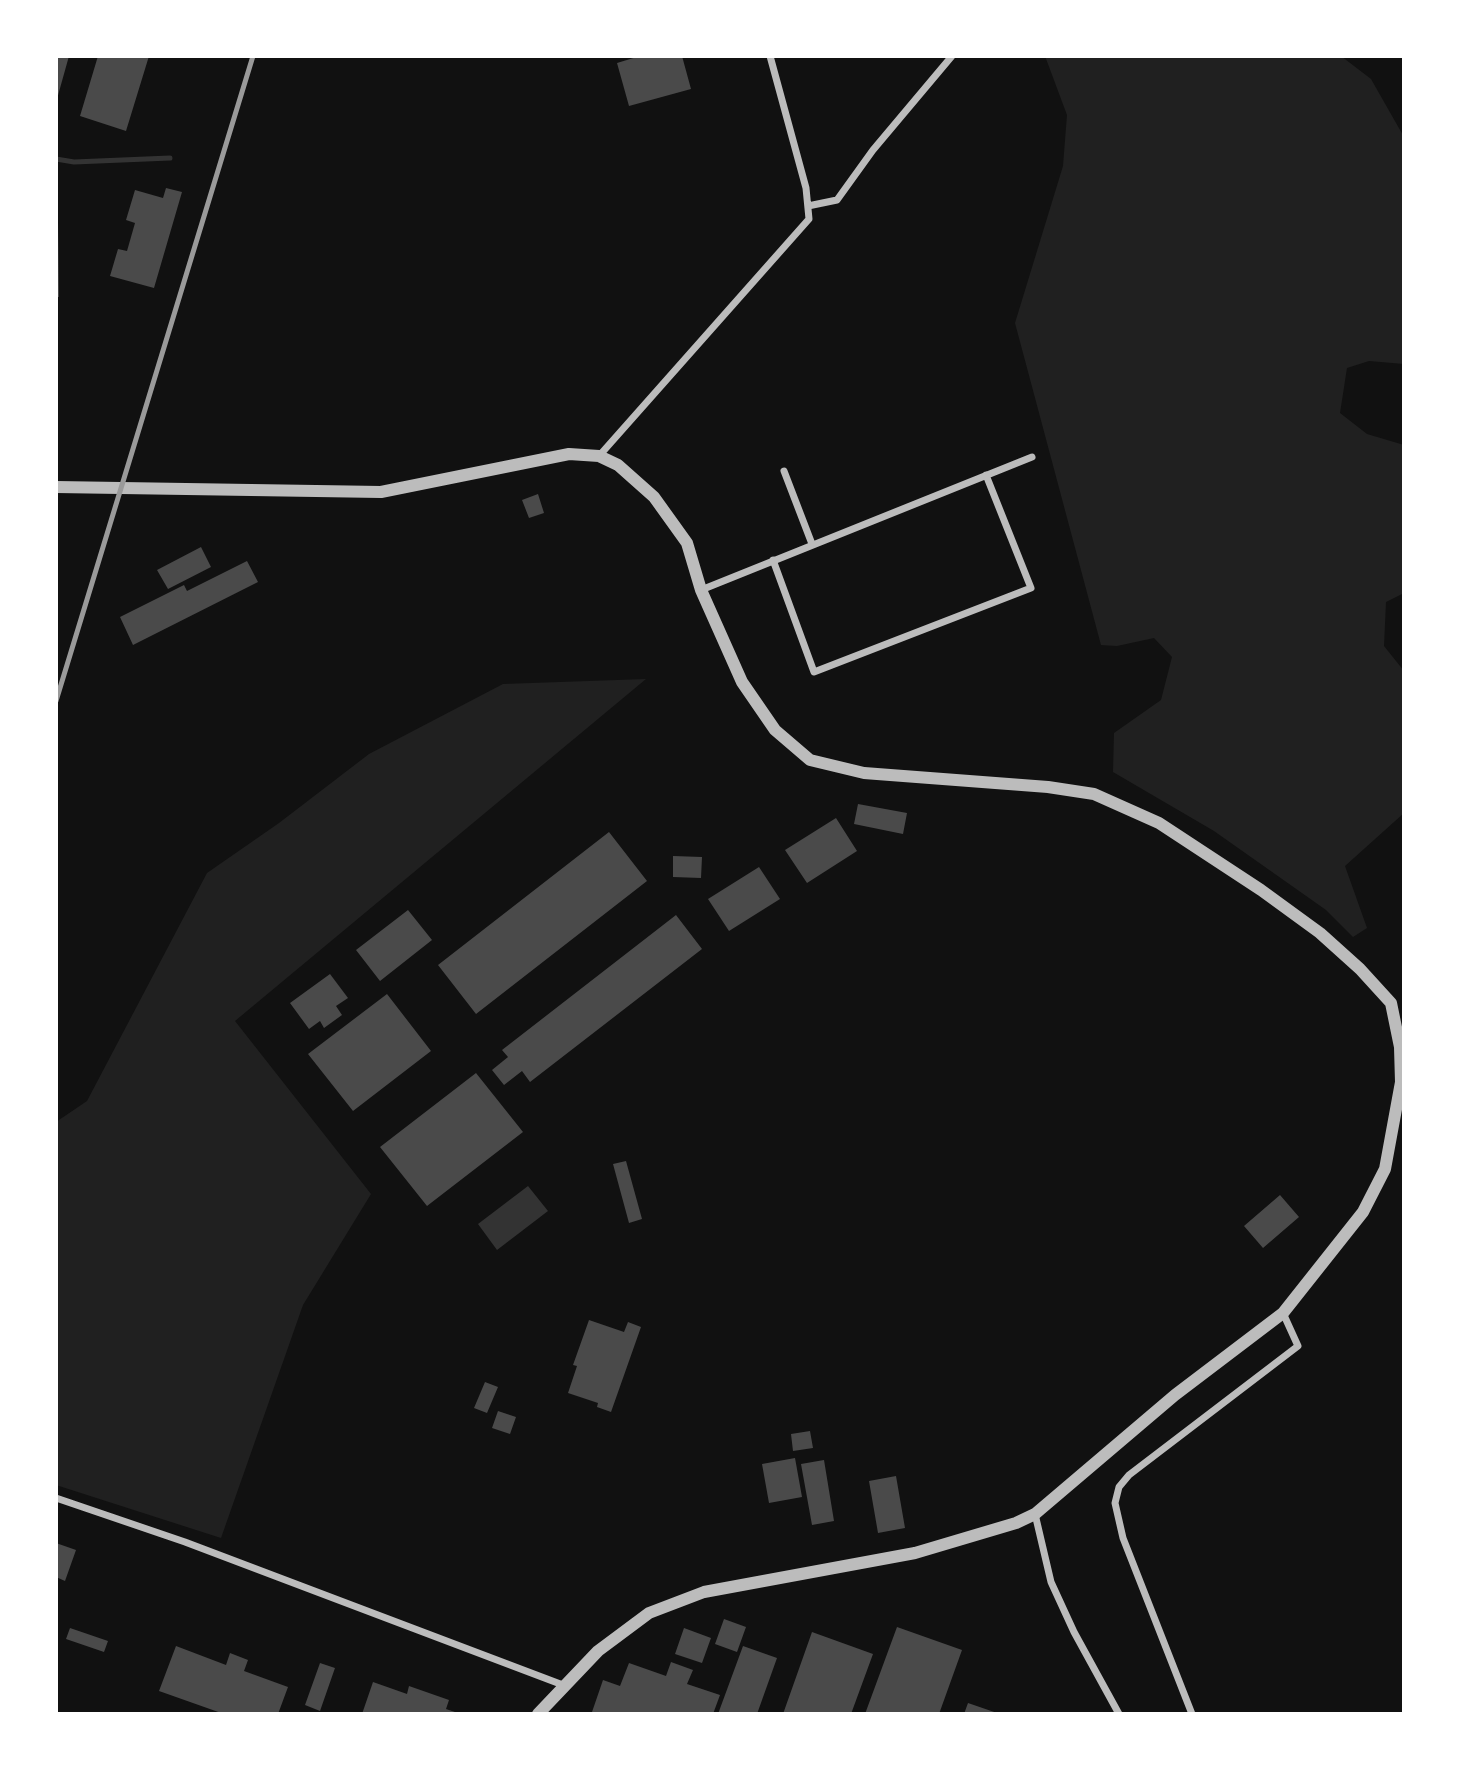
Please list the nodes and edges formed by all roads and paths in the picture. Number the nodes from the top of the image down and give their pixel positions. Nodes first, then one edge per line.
1 (769, 56) edge
2 (952, 56) edge
3 (808, 206) junction
4 (599, 456) junction
5 (1032, 457) dead end
6 (784, 471) dead end
7 (986, 475) junction
8 (56, 487) edge
9 (812, 544) junction
10 (773, 560) junction
11 (701, 590) junction
12 (1402, 1047) edge
13 (1283, 1313) junction
14 (56, 1498) edge
15 (1035, 1514) junction
16 (563, 1685) junction
17 (538, 1714) edge
18 (1119, 1714) edge
19 (1192, 1714) edge

1 - 3 street
2 - 3 street
3 - 4 street
4 - 8 street
4 - 11 street
5 - 7 street
6 - 9 street
7 - 9 street
7 - 10 street
9 - 10 street
10 - 11 street
11 - 12 street
12 - 13 street
13 - 15 street
13 - 19 street
14 - 16 street
15 - 16 street
15 - 18 street
16 - 17 street

